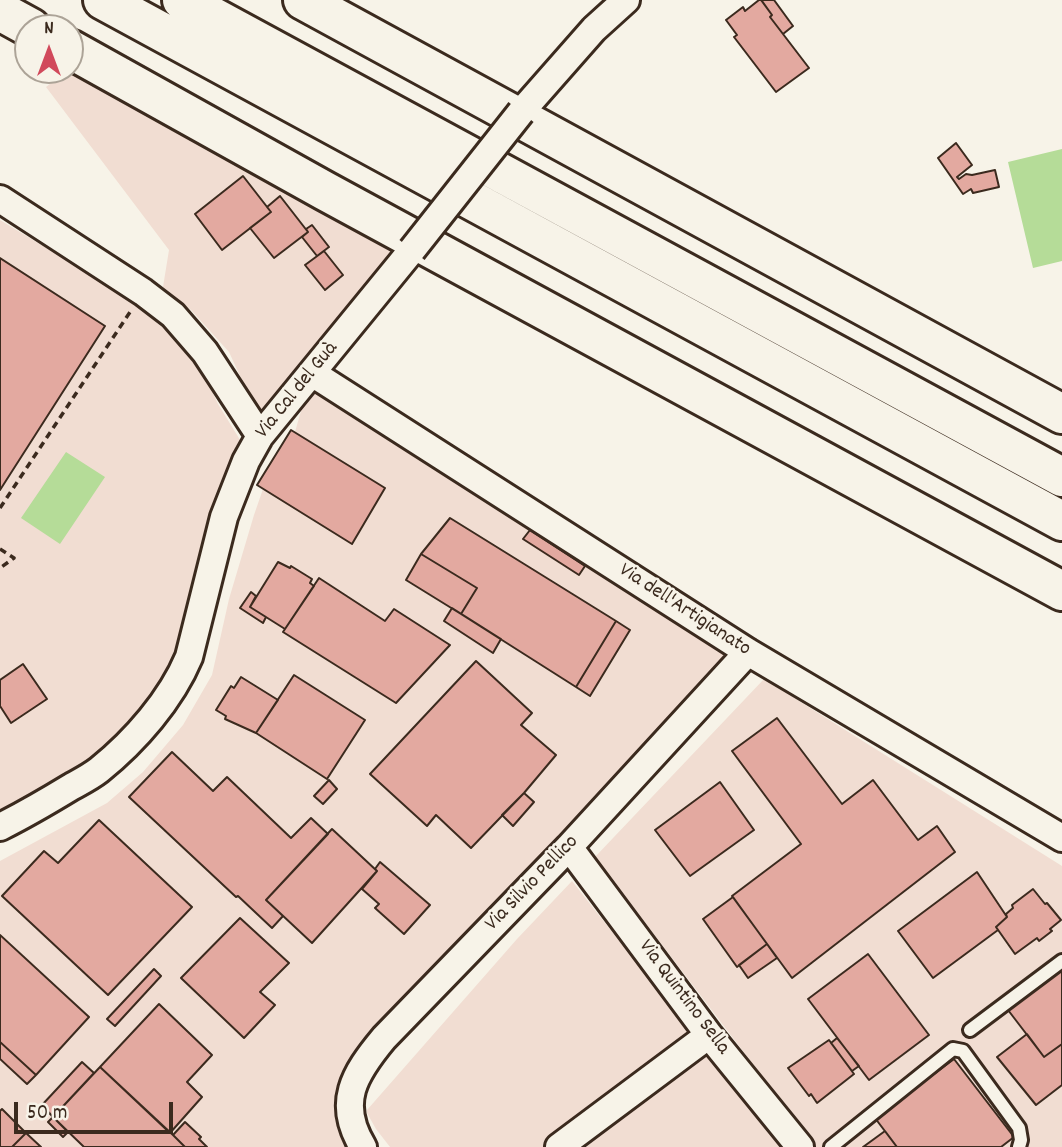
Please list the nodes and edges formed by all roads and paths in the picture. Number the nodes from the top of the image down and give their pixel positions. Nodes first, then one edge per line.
1 (103, 0) edge
2 (181, 0) edge
3 (303, 0) edge
4 (626, 0) edge
5 (84, 58) edge
6 (0, 199) edge
7 (143, 292) junction
8 (312, 373) junction
9 (1062, 414) edge
10 (260, 436) junction
11 (1062, 478) edge
12 (0, 508) edge
13 (1062, 521) edge
14 (0, 549) edge
15 (0, 568) edge
16 (1062, 591) edge
17 (748, 652) junction
18 (0, 827) edge
19 (1062, 838) edge
20 (569, 847) junction
21 (1062, 961) edge
22 (970, 1030) dead end
23 (709, 1035) junction
24 (358, 1138) edge
25 (558, 1147) edge
26 (800, 1147) edge
27 (831, 1147) edge
28 (1019, 1147) edge

1 - 13 highway
2 - 11 highway
3 - 9 highway
4 - 8 street, Via Cal del Guà, bridge
5 - 16 highway
6 - 7 street
7 - 10 street
7 - 12 path
8 - 10 street, Via Cal del Guà
8 - 17 street, Via dell'Artigianato
10 - 18 street, Via Cal del Guà
14 - 15 path
17 - 19 street, Via dell'Artigianato
17 - 20 street, Via Silvio Pellico
20 - 23 street, Via Quintino Sella
20 - 24 street, Via Silvio Pellico
21 - 22 lane
23 - 25 street
23 - 26 street, Via Quintino Sella
27 - 28 lane

